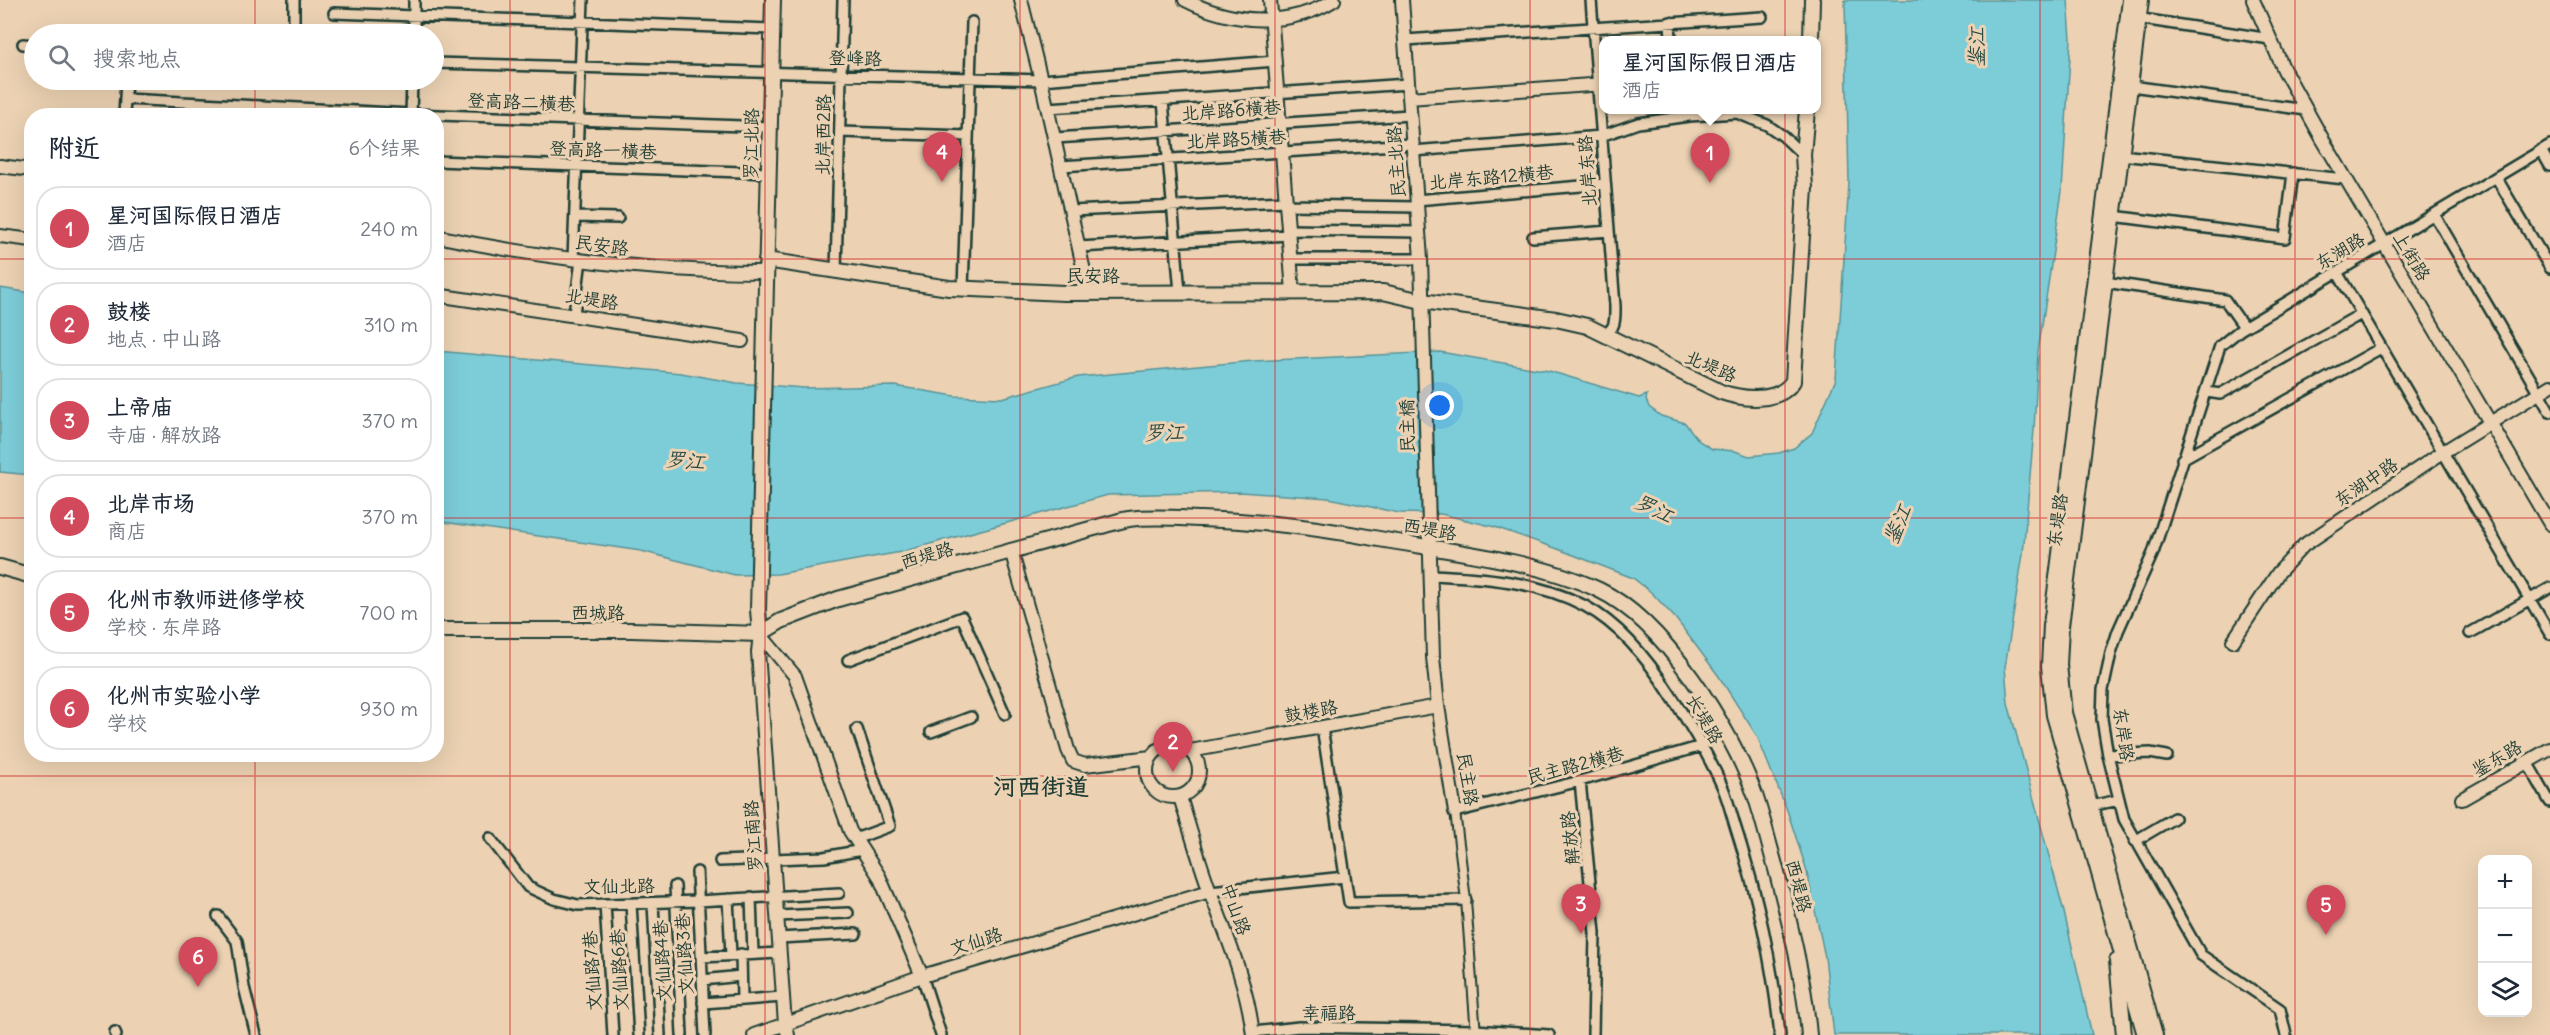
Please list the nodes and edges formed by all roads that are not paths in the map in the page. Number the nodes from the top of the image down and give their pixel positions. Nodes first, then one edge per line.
1 (294, 0) edge
2 (414, 0) edge
3 (583, 0) edge
4 (773, 0) edge
5 (843, 0) edge
6 (1021, 0) edge
7 (1185, 0) edge
8 (1270, 0) edge
9 (1334, 0) edge
10 (1392, 0) edge
11 (1402, 0) edge
12 (1591, 0) edge
13 (1812, 0) edge
14 (2130, 0) edge
15 (2141, 0) edge
16 (2253, 0) edge
17 (334, 13) dead end
18 (414, 16) junction
19 (1762, 17) dead end
20 (2134, 17) junction
21 (1272, 19) junction
22 (582, 22) junction
23 (972, 22) dead end
24 (1403, 22) junction
25 (1670, 22) junction
26 (294, 24) edge
27 (414, 24) edge
28 (1593, 27) junction
29 (772, 28) junction
30 (1671, 36) edge
31 (1811, 36) edge
32 (2270, 39) junction
33 (1405, 40) junction
34 (1275, 61) junction
35 (444, 63) edge
36 (581, 68) junction
37 (771, 73) junction
38 (841, 74) junction
39 (1599, 76) edge
40 (970, 78) junction
41 (1041, 80) junction
42 (1408, 84) junction
43 (1599, 84) edge
44 (2125, 85) junction
45 (126, 90) edge
46 (412, 90) edge
47 (1278, 93) junction
48 (1409, 98) junction
49 (126, 99) junction
50 (1163, 101) junction
51 (125, 108) edge
52 (286, 108) edge
53 (411, 108) edge
54 (1048, 108) junction
55 (2306, 110) junction
56 (1601, 114) edge
57 (1807, 114) edge
58 (1410, 115) junction
59 (444, 116) edge
60 (579, 120) junction
61 (1280, 124) junction
62 (770, 127) junction
63 (1165, 131) junction
64 (840, 132) junction
65 (968, 136) junction
66 (1601, 136) junction
67 (1054, 138) junction
68 (2550, 145) edge
69 (1413, 148) junction
70 (2541, 150) junction
71 (1282, 153) junction
72 (1803, 155) junction
73 (2121, 155) junction
74 (1168, 160) junction
75 (444, 161) edge
76 (577, 165) junction
77 (0, 166) edge
78 (1061, 166) junction
79 (2550, 166) edge
80 (24, 169) edge
81 (769, 173) junction
82 (2293, 173) junction
83 (2496, 177) junction
84 (2346, 179) junction
85 (1605, 184) junction
86 (1286, 203) junction
87 (1417, 203) junction
88 (1172, 206) junction
89 (1071, 211) junction
90 (2434, 214) junction
91 (2113, 216) junction
92 (575, 217) junction
93 (618, 218) dead end
94 (1609, 231) junction
95 (1419, 232) junction
96 (1289, 233) junction
97 (0, 236) edge
98 (444, 237) edge
99 (1533, 237) dead end
100 (24, 239) edge
101 (1175, 242) junction
102 (2384, 244) junction
103 (1079, 247) junction
104 (1291, 259) junction
105 (1421, 259) junction
106 (577, 260) junction
107 (766, 266) junction
108 (2550, 268) edge
109 (836, 271) junction
110 (2337, 272) junction
111 (2105, 282) junction
112 (963, 289) junction
113 (1180, 292) junction
114 (1293, 292) junction
115 (1089, 293) junction
116 (444, 296) edge
117 (1422, 301) junction
118 (574, 314) junction
119 (2361, 314) junction
120 (1423, 322) joint
121 (2244, 327) junction
122 (1609, 329) junction
123 (742, 341) dead end
124 (2381, 348) junction
125 (2544, 390) edge
126 (2207, 392) junction
127 (2550, 412) edge
128 (2490, 423) junction
129 (2443, 452) junction
130 (2182, 459) junction
131 (2550, 524) edge
132 (1427, 529) joint
133 (1428, 548) junction
134 (1011, 550) junction
135 (0, 567) edge
136 (24, 574) edge
137 (1430, 575) junction
138 (2550, 588) edge
139 (2530, 600) junction
140 (444, 630) edge
141 (2470, 633) dead end
142 (760, 634) junction
143 (2550, 634) edge
144 (2233, 641) dead end
145 (848, 660) dead end
146 (1438, 706) junction
147 (1005, 714) dead end
148 (971, 717) dead end
149 (1322, 727) junction
150 (856, 729) dead end
151 (931, 732) dead end
152 (1702, 746) junction
153 (2550, 748) edge
154 (1190, 751) junction
155 (2108, 754) junction
156 (2167, 756) dead end
157 (1151, 757) junction
158 (2527, 762) junction
159 (1580, 781) junction
160 (1180, 797) junction
161 (2462, 799) dead end
162 (2118, 800) junction
163 (2550, 802) edge
164 (2090, 807) junction
165 (1455, 812) junction
166 (2174, 818) dead end
167 (490, 838) dead end
168 (2135, 841) junction
169 (858, 844) junction
170 (773, 859) junction
171 (720, 861) dead end
172 (697, 872) dead end
173 (1345, 877) junction
174 (675, 886) dead end
175 (1210, 891) junction
176 (839, 893) dead end
177 (775, 896) junction
178 (751, 897) junction
179 (728, 899) junction
180 (1466, 900) junction
181 (698, 901) junction
182 (676, 902) junction
183 (653, 903) junction
184 (605, 904) junction
185 (631, 904) junction
186 (848, 913) dead end
187 (218, 916) dead end
188 (777, 916) junction
189 (2113, 926) junction
190 (856, 934) dead end
191 (778, 938) junction
192 (779, 953) junction
193 (753, 954) junction
194 (736, 955) junction
195 (701, 957) junction
196 (741, 976) junction
197 (922, 976) junction
198 (702, 980) junction
199 (783, 997) junction
200 (742, 1000) junction
201 (703, 1003) junction
202 (786, 1030) edge
203 (1475, 1032) edge
204 (1253, 1033) edge
205 (256, 1035) edge
206 (613, 1035) edge
207 (639, 1035) edge
208 (660, 1035) edge
209 (682, 1035) edge
210 (705, 1035) edge
211 (754, 1035) edge
212 (941, 1035) edge
213 (1549, 1035) edge
214 (1593, 1035) edge
215 (1780, 1035) edge
216 (1809, 1035) edge
217 (2124, 1035) edge
218 (2145, 1035) edge
219 (2155, 1035) edge
220 (2286, 1035) edge

1 - 26 street
2 - 18 street
3 - 22 street
4 - 29 main road, 罗江北路
5 - 38 street, 北岸西2路
6 - 41 street
7 - 21 street
8 - 21 street
9 - 21 street
10 - 24 street
11 - 24 street, 民主北路
12 - 28 street, 北岸东路
13 - 31 main road
14 - 20 main road, 东堤路
15 - 20 main road, 东堤路
16 - 32 street, 上街路
17 - 18 street
18 - 22 street
18 - 27 street
19 - 25 street
20 - 32 street
20 - 44 main road, 东堤路
21 - 34 street
22 - 29 street
22 - 36 street
23 - 40 street
24 - 33 street, 民主北路
25 - 28 street
25 - 30 street
28 - 33 street
28 - 39 street, 北岸东路
29 - 37 main road, 罗江北路
32 - 55 street, 上街路
33 - 42 street, 民主北路
34 - 41 street, 登峰路
34 - 47 street
35 - 36 street, 登峰路
36 - 37 street, 登峰路
36 - 60 street
37 - 38 street, 登峰路
37 - 62 main road, 罗江北路
38 - 40 street, 登峰路
38 - 64 street, 北岸西2路
40 - 41 street, 登峰路
40 - 65 street
41 - 54 street
42 - 47 street
42 - 48 street, 民主北路
43 - 48 street
44 - 55 street
44 - 73 main road, 东堤路
44 - 189 main road, 东堤路
45 - 49 street
46 - 53 street
47 - 50 street
47 - 61 street
48 - 58 street, 民主北路
49 - 51 street
49 - 52 street, 登高路二横巷
50 - 54 street
50 - 63 street
54 - 67 street
55 - 84 street, 上街路
56 - 66 street, 北岸东路
57 - 72 main road, 北堤路
58 - 61 street, 北岸路6橫巷
58 - 69 street, 民主北路
59 - 60 street, 登高路二横巷
60 - 62 street, 登高路二横巷
60 - 76 street
61 - 63 street, 北岸路6橫巷
61 - 71 street
62 - 81 main road, 罗江北路
63 - 67 street, 北岸路6橫巷
63 - 74 street
64 - 65 street
64 - 109 street, 北岸西2路
65 - 112 street
66 - 69 street, 北岸路5橫巷
66 - 72 street, 北岸路5橫巷
66 - 85 street, 北岸东路
67 - 78 street
68 - 70 street, 东湖路
69 - 71 street, 北岸路5橫巷
69 - 87 street, 民主北路
70 - 79 street
70 - 83 street, 东湖路
71 - 74 street, 北岸路5橫巷
71 - 86 street
72 - 122 main road, 北堤路
73 - 82 street
73 - 91 main road, 东堤路
74 - 78 street, 北岸路5橫巷
74 - 88 street
75 - 76 street, 登高路一横巷
76 - 81 street, 登高路一横巷
76 - 92 street
77 - 80 street
78 - 89 street
81 - 107 main road, 罗江北路
82 - 84 street
82 - 91 street
83 - 90 street, 东湖路
83 - 108 street
84 - 102 street, 上街路
85 - 87 street, 北岸东路12横巷
85 - 94 street, 北岸东路
86 - 87 street, 北岸东路12横巷
86 - 88 street, 北岸东路12横巷
86 - 96 street
87 - 95 street, 民主北路
88 - 89 street, 北岸东路12横巷
88 - 101 street
89 - 103 street
90 - 102 street, 东湖路
90 - 125 street
91 - 111 main road, 东堤路
92 - 93 street
92 - 106 street
94 - 99 street
94 - 122 street, 北岸东路
95 - 96 street
95 - 105 street, 民主北路
96 - 101 street
96 - 104 street
97 - 100 street
98 - 106 street, 民安路
101 - 103 street
101 - 113 street
102 - 110 street, 东湖路
102 - 128 street, 上街路
103 - 115 street
104 - 105 street
104 - 114 street
105 - 117 street, 民主北路
106 - 107 street, 民安路
106 - 118 street
107 - 109 main road, 民安路
107 - 142 main road, 罗江北路
109 - 112 main road, 民安路
110 - 119 street
110 - 121 street, 东湖路
111 - 121 street
111 - 164 main road, 东堤路
112 - 115 main road, 民安路
113 - 114 main road, 民安路
113 - 115 main road, 民安路
114 - 117 main road, 民安路
116 - 118 street, 北堤路
117 - 120 street, 民主北路
117 - 122 main road, 北堤路
118 - 123 street, 北堤路
119 - 124 street
119 - 126 street
120 - 132 street, 民主橋
121 - 126 street, 东湖路
124 - 129 street
124 - 130 street
125 - 127 street
125 - 128 street, 东湖中路
126 - 130 street, 东岸路
128 - 129 street, 东湖中路
128 - 131 street, 上街路
129 - 139 street
129 - 144 street, 东湖中路
130 - 155 street, 东岸路
132 - 133 street, 民主路
133 - 134 main road, 西堤路
133 - 137 street, 民主路
133 - 216 main road, 西堤路
134 - 142 main road, 西堤路
134 - 157 street
135 - 136 main road
137 - 146 street, 民主路
137 - 152 street, 长堤路
138 - 139 street
139 - 141 street
139 - 143 street
140 - 142 main road, 西城路
142 - 169 street
142 - 170 street, 罗江南路
145 - 147 street
146 - 149 street, 鼓楼路
146 - 165 street, 民主路
148 - 151 street
149 - 154 street, 鼓楼路
149 - 173 street
150 - 169 street
152 - 159 street, 民主路2横巷
152 - 215 street, 长堤路
153 - 158 street, 鉴东路
154 - 157 street
154 - 160 street
155 - 156 street
155 - 162 street, 东岸路
157 - 160 street
158 - 161 street, 鉴东路
158 - 163 street
159 - 165 street, 民主路2横巷
159 - 214 street, 解放路
160 - 175 street, 中山路
162 - 164 street
162 - 168 street, 东岸路
164 - 219 main road, 东堤路
165 - 180 street, 民主路
166 - 168 street
167 - 184 street, 文仙北路
168 - 220 street, 东岸路
169 - 170 street
169 - 197 street
170 - 171 street
170 - 177 street, 罗江南路
172 - 181 street, 文仙路3巷
173 - 175 street
173 - 180 street
174 - 182 street, 文仙路4巷
175 - 197 street, 文仙路
175 - 204 street, 中山路
176 - 177 street, 文仙北路
177 - 178 street, 文仙北路
177 - 188 street, 罗江南路
178 - 179 street, 文仙北路
178 - 193 street
179 - 181 street, 文仙北路
179 - 194 street
180 - 203 street, 民主路
181 - 182 street, 文仙北路
181 - 195 street, 文仙路3巷
182 - 183 street, 文仙北路
182 - 209 street, 文仙路4巷
183 - 185 street, 文仙北路
183 - 208 street
184 - 185 street, 文仙北路
184 - 206 street, 文仙路7巷
185 - 207 street, 文仙路6巷
186 - 188 street
187 - 205 street
188 - 191 street, 罗江南路
189 - 217 main road
189 - 218 main road, 东堤路
190 - 191 street
191 - 192 street, 罗江南路
192 - 193 street
192 - 199 street, 罗江南路
193 - 194 street
194 - 195 street
194 - 196 street
195 - 198 street, 文仙路3巷
196 - 198 street
196 - 200 street
197 - 202 street, 文仙路
197 - 212 street
198 - 201 street, 文仙路3巷
199 - 200 street
199 - 202 street, 罗江南路
200 - 201 street
201 - 210 street, 文仙路3巷
202 - 211 street, 文仙路
203 - 204 street, 幸福路
203 - 213 street, 幸福路

